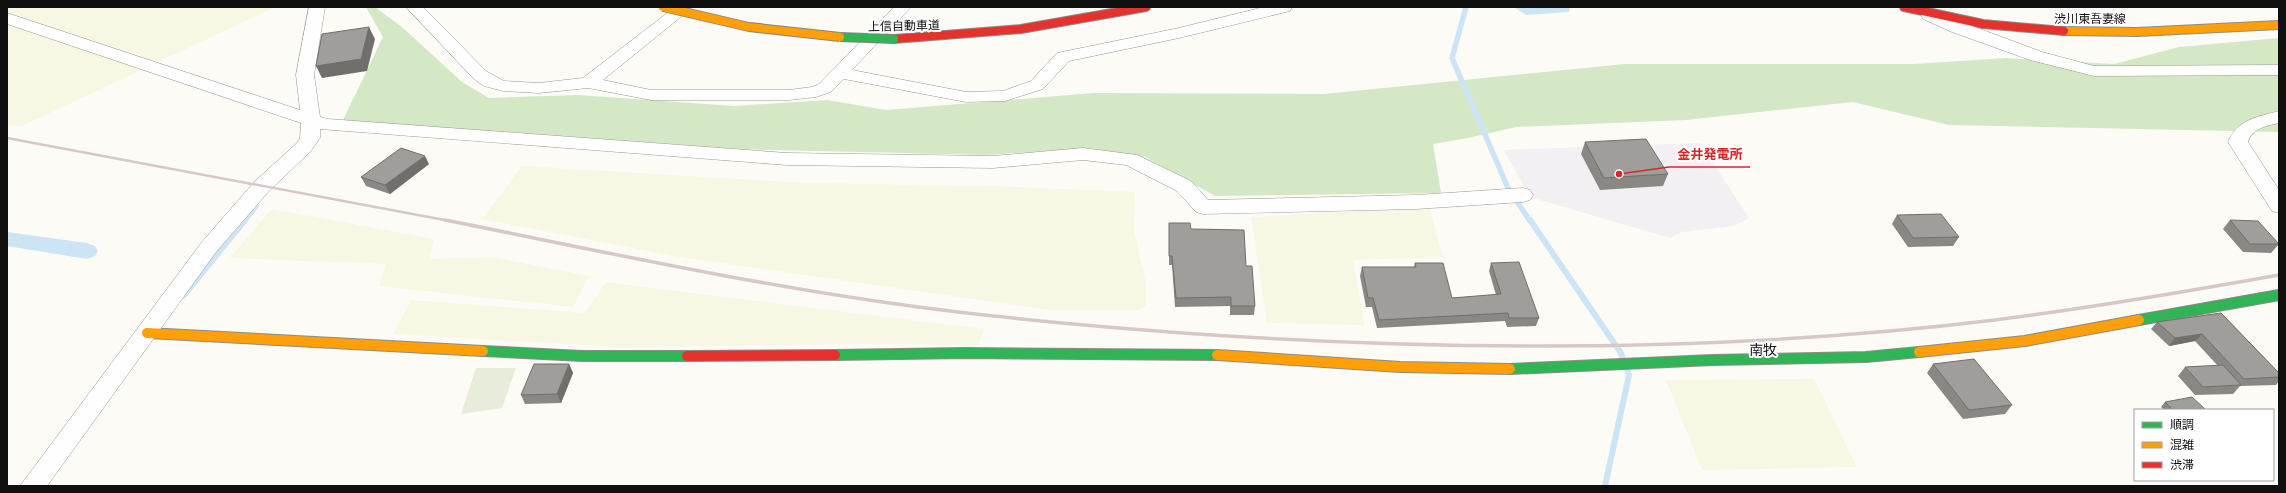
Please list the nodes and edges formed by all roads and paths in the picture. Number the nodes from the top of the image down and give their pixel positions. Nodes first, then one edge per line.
1 (317, 7) edge
2 (414, 7) edge
3 (663, 7) edge
4 (686, 7) edge
5 (696, 7) edge
6 (904, 7) edge
7 (1108, 7) edge
8 (1146, 7) edge
9 (1284, 7) edge
10 (1904, 7) edge
11 (1928, 15) junction
12 (7, 18) edge
13 (2279, 24) edge
14 (894, 35) junction
15 (2279, 70) edge
16 (841, 73) junction
17 (588, 83) junction
18 (2279, 117) edge
19 (311, 120) junction
20 (1523, 195) dead end
21 (2279, 206) edge
22 (2279, 295) edge
23 (147, 333) junction
24 (33, 486) edge

1 - 19 street
2 - 17 street
3 - 14 main road, 上信自動車道, bridge
4 - 17 street
5 - 14 main road, 上信自動車道
6 - 16 street
7 - 14 main road, 上信自動車道
8 - 14 main road, 上信自動車道
9 - 16 street
10 - 11 main road, 渋川東吾妻線
11 - 13 main road, 渋川東吾妻線
11 - 15 street
12 - 19 street
16 - 17 street
18 - 21 street
19 - 20 street
19 - 23 street
22 - 23 main road
23 - 24 street

